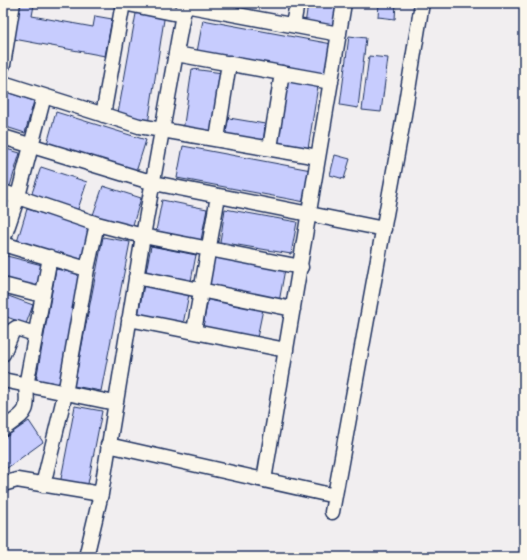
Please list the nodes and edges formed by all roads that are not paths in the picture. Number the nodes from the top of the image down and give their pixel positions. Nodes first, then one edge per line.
1 (13, 3) edge
2 (123, 3) edge
3 (297, 3) edge
4 (344, 3) edge
5 (422, 3) edge
6 (184, 7) edge
7 (242, 9) edge
8 (293, 25) junction
9 (339, 34) junction
10 (176, 54) junction
11 (229, 63) junction
12 (3, 65) edge
13 (282, 73) junction
14 (3, 82) edge
15 (331, 82) junction
16 (44, 96) junction
17 (103, 115) junction
18 (162, 129) junction
19 (3, 137) edge
20 (217, 138) junction
21 (31, 146) junction
22 (270, 148) junction
23 (318, 157) junction
24 (154, 184) junction
25 (3, 192) edge
26 (18, 196) junction
27 (218, 196) junction
28 (310, 214) junction
29 (98, 224) junction
30 (384, 229) junction
31 (143, 236) junction
32 (3, 240) edge
33 (3, 244) edge
34 (208, 249) junction
35 (50, 257) junction
36 (300, 267) junction
37 (87, 268) junction
38 (136, 277) junction
39 (3, 285) edge
40 (200, 291) junction
41 (42, 295) junction
42 (293, 309) junction
43 (129, 319) junction
44 (194, 331) junction
45 (35, 334) junction
46 (286, 350) junction
47 (3, 354) edge
48 (3, 380) edge
49 (26, 386) junction
50 (65, 394) junction
51 (115, 403) junction
52 (3, 429) edge
53 (108, 445) junction
54 (264, 480) junction
55 (3, 484) edge
56 (43, 485) junction
57 (101, 494) junction
58 (335, 496) junction
59 (332, 512) dead end
60 (86, 557) edge

1 - 12 street
2 - 6 street
2 - 17 street
3 - 8 street
4 - 9 street
5 - 30 street
6 - 7 street
6 - 10 street
7 - 8 street
8 - 9 street
9 - 15 street
10 - 11 street
10 - 18 street
11 - 13 street
11 - 20 street
13 - 15 street
13 - 22 street
14 - 16 street
15 - 23 street
16 - 17 street
16 - 21 street
17 - 18 street
18 - 20 street
18 - 24 street
19 - 21 street
20 - 22 street
21 - 24 street
21 - 26 street
22 - 23 street
23 - 28 street
24 - 27 street
24 - 31 street
25 - 26 street
26 - 29 street
26 - 32 street
27 - 28 street
27 - 34 street
28 - 30 street
28 - 36 street
29 - 31 street
29 - 37 street
30 - 58 street
31 - 34 street
31 - 38 street
33 - 35 street
34 - 36 street
34 - 40 street
35 - 37 street
35 - 41 street
36 - 42 street
37 - 50 street
38 - 40 street
38 - 43 street
39 - 41 street
40 - 42 street
40 - 44 street
41 - 45 street
42 - 46 street
43 - 44 street
43 - 51 street
44 - 46 street
45 - 47 street
45 - 49 street
46 - 54 street
48 - 49 street
49 - 50 street
49 - 52 street
50 - 51 street
50 - 56 street
51 - 53 street
53 - 54 street
53 - 57 street
54 - 58 street
55 - 56 street
56 - 57 street
57 - 60 street
58 - 59 street

